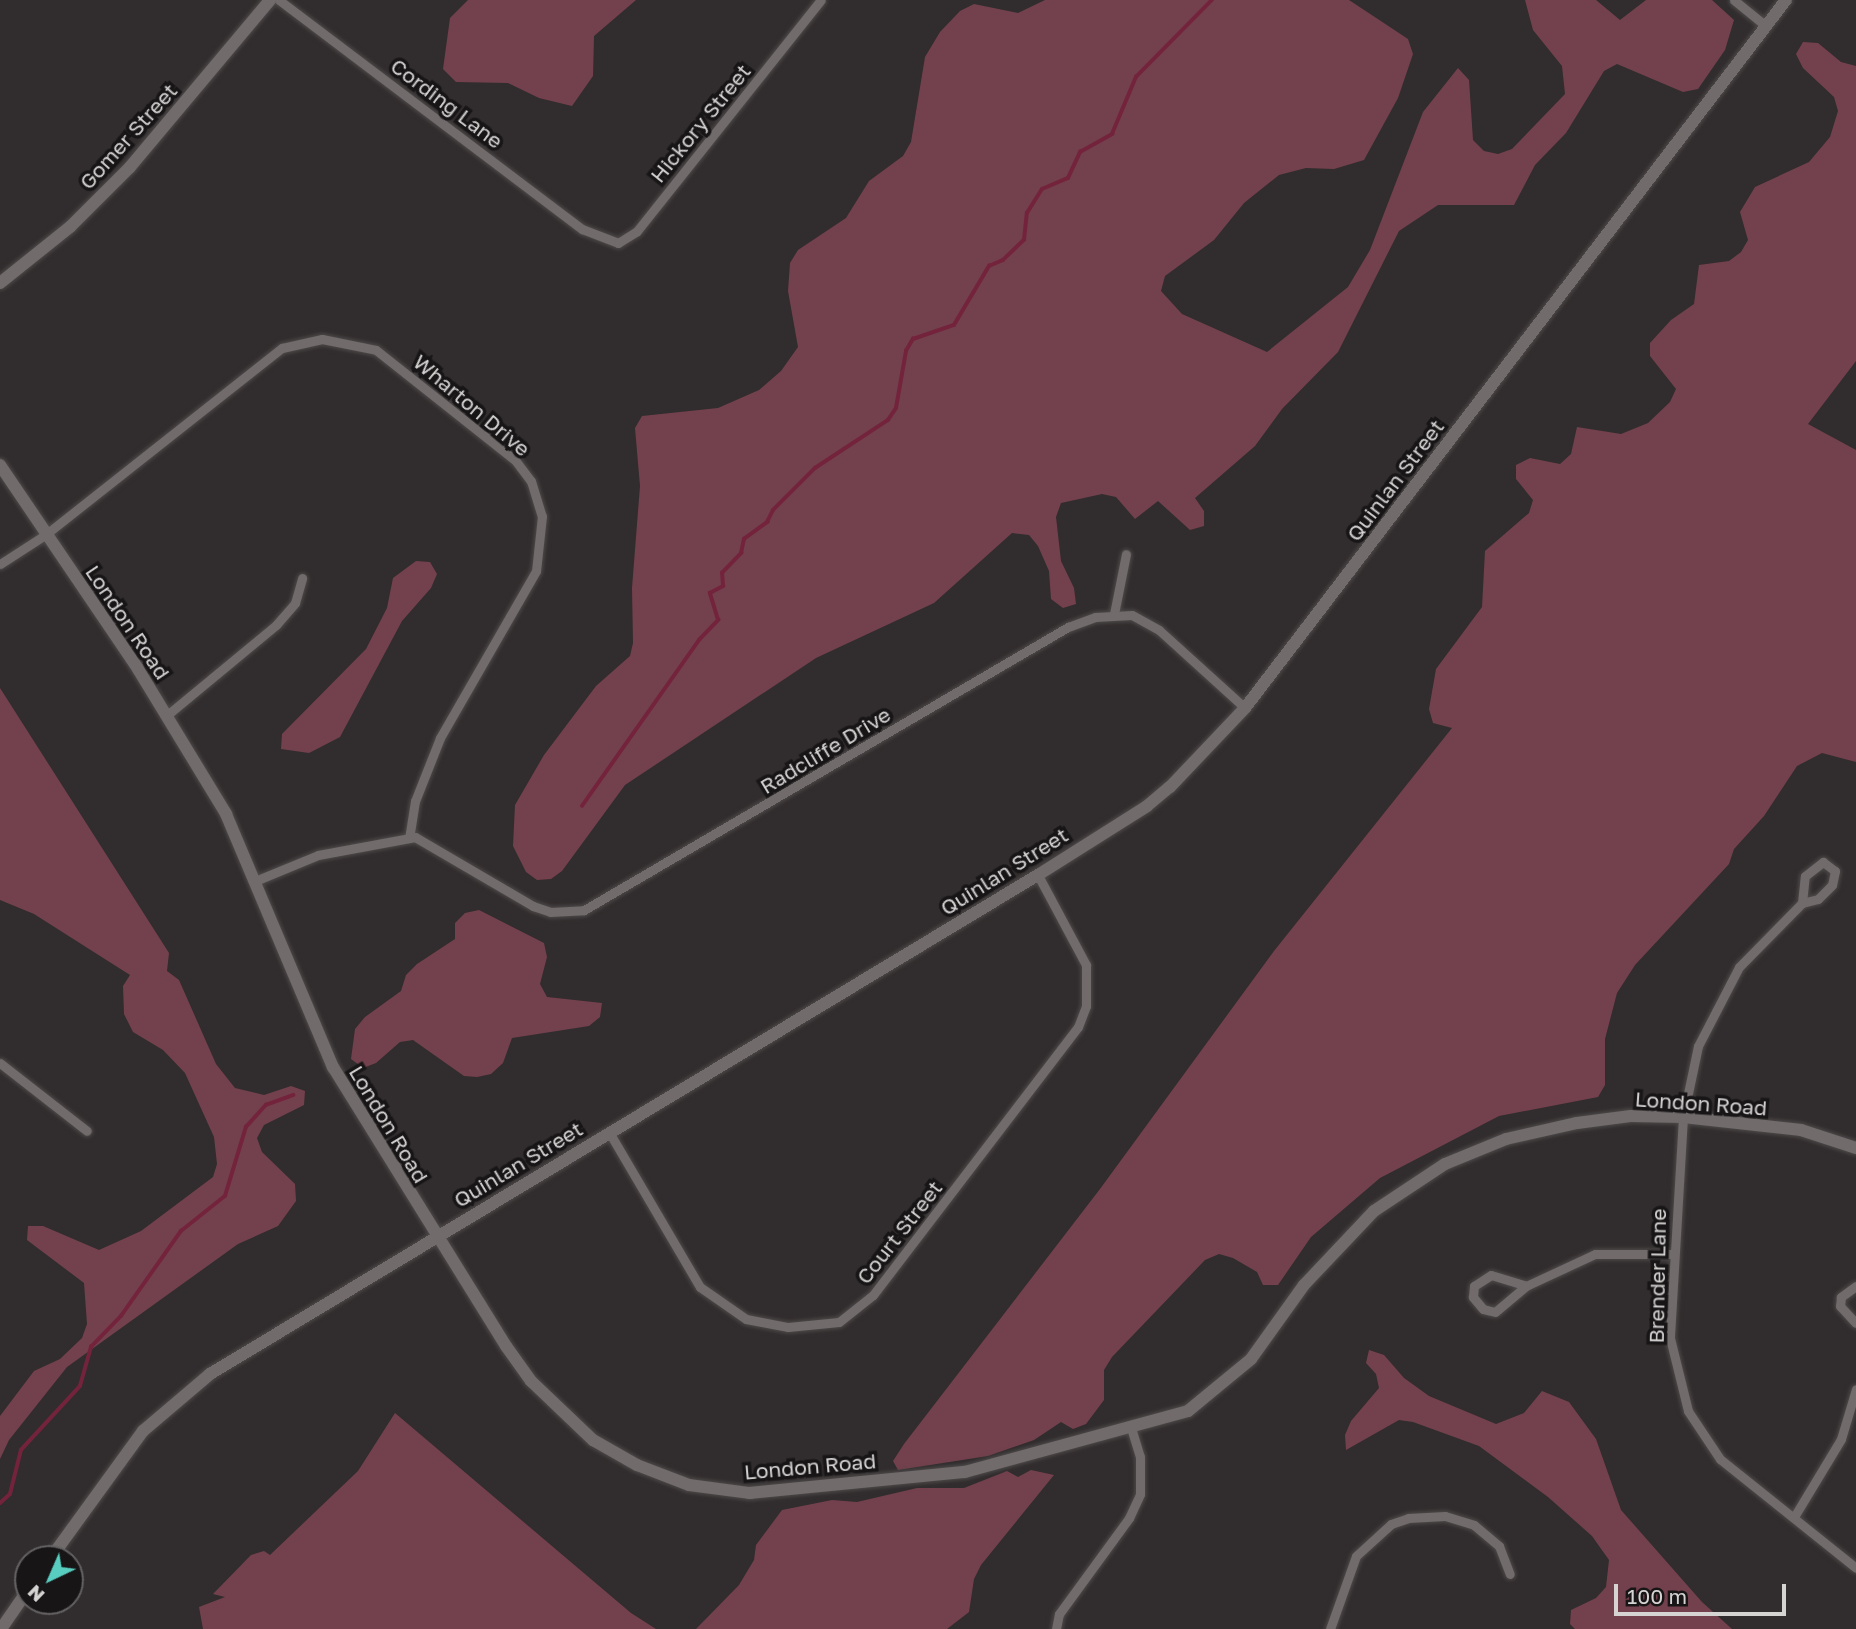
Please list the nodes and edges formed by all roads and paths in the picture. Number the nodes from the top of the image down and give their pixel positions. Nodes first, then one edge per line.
1 (270, 0) edge
2 (279, 0) edge
3 (821, 0) edge
4 (1734, 0) edge
5 (1786, 0) edge
6 (1766, 26) junction
7 (593, 235) joint
8 (0, 283) edge
9 (0, 465) edge
10 (45, 534) junction
11 (1126, 554) dead end
12 (0, 564) edge
13 (302, 578) dead end
14 (1114, 614) junction
15 (1245, 708) junction
16 (166, 716) junction
17 (409, 836) junction
18 (1038, 874) junction
19 (255, 881) junction
20 (1802, 902) junction
21 (0, 1063) edge
22 (1683, 1117) junction
23 (87, 1131) dead end
24 (609, 1132) junction
25 (1856, 1148) edge
26 (434, 1236) junction
27 (1673, 1254) junction
28 (1526, 1286) junction
29 (1856, 1286) edge
30 (1856, 1323) edge
31 (1856, 1389) edge
32 (1131, 1429) junction
33 (1794, 1517) junction
34 (60, 1545) edge
35 (1856, 1568) edge
36 (1510, 1574) dead end
37 (14, 1610) edge
38 (1, 1629) edge
39 (1056, 1629) edge
40 (1330, 1629) edge

1 - 8 street, Gomer Street
2 - 7 street, Cording Lane
3 - 7 street, Hickory Street
4 - 6 street
5 - 6 street, Quinlan Street
6 - 15 street, Quinlan Street
9 - 10 street, London Road
10 - 12 street, Wharton Drive
10 - 16 street, London Road
10 - 17 street, Wharton Drive
11 - 14 street
13 - 16 street
14 - 15 street
14 - 17 street, Radcliffe Drive
15 - 18 street, Quinlan Street
16 - 19 street, London Road
17 - 19 street
18 - 24 street, Quinlan Street
18 - 24 street, Court Street
19 - 26 street, London Road
20 - 20 street
20 - 22 street, Brender Lane
21 - 23 street
22 - 25 street, London Road
22 - 27 street, Brender Lane
22 - 32 street, London Road
24 - 26 street, Quinlan Street
26 - 32 street, London Road
26 - 34 street, Quinlan Street
27 - 28 street
27 - 33 street, Brender Lane
28 - 28 street
29 - 30 street
31 - 33 street
32 - 39 street
33 - 35 street, Brender Lane
36 - 40 street
37 - 38 street

